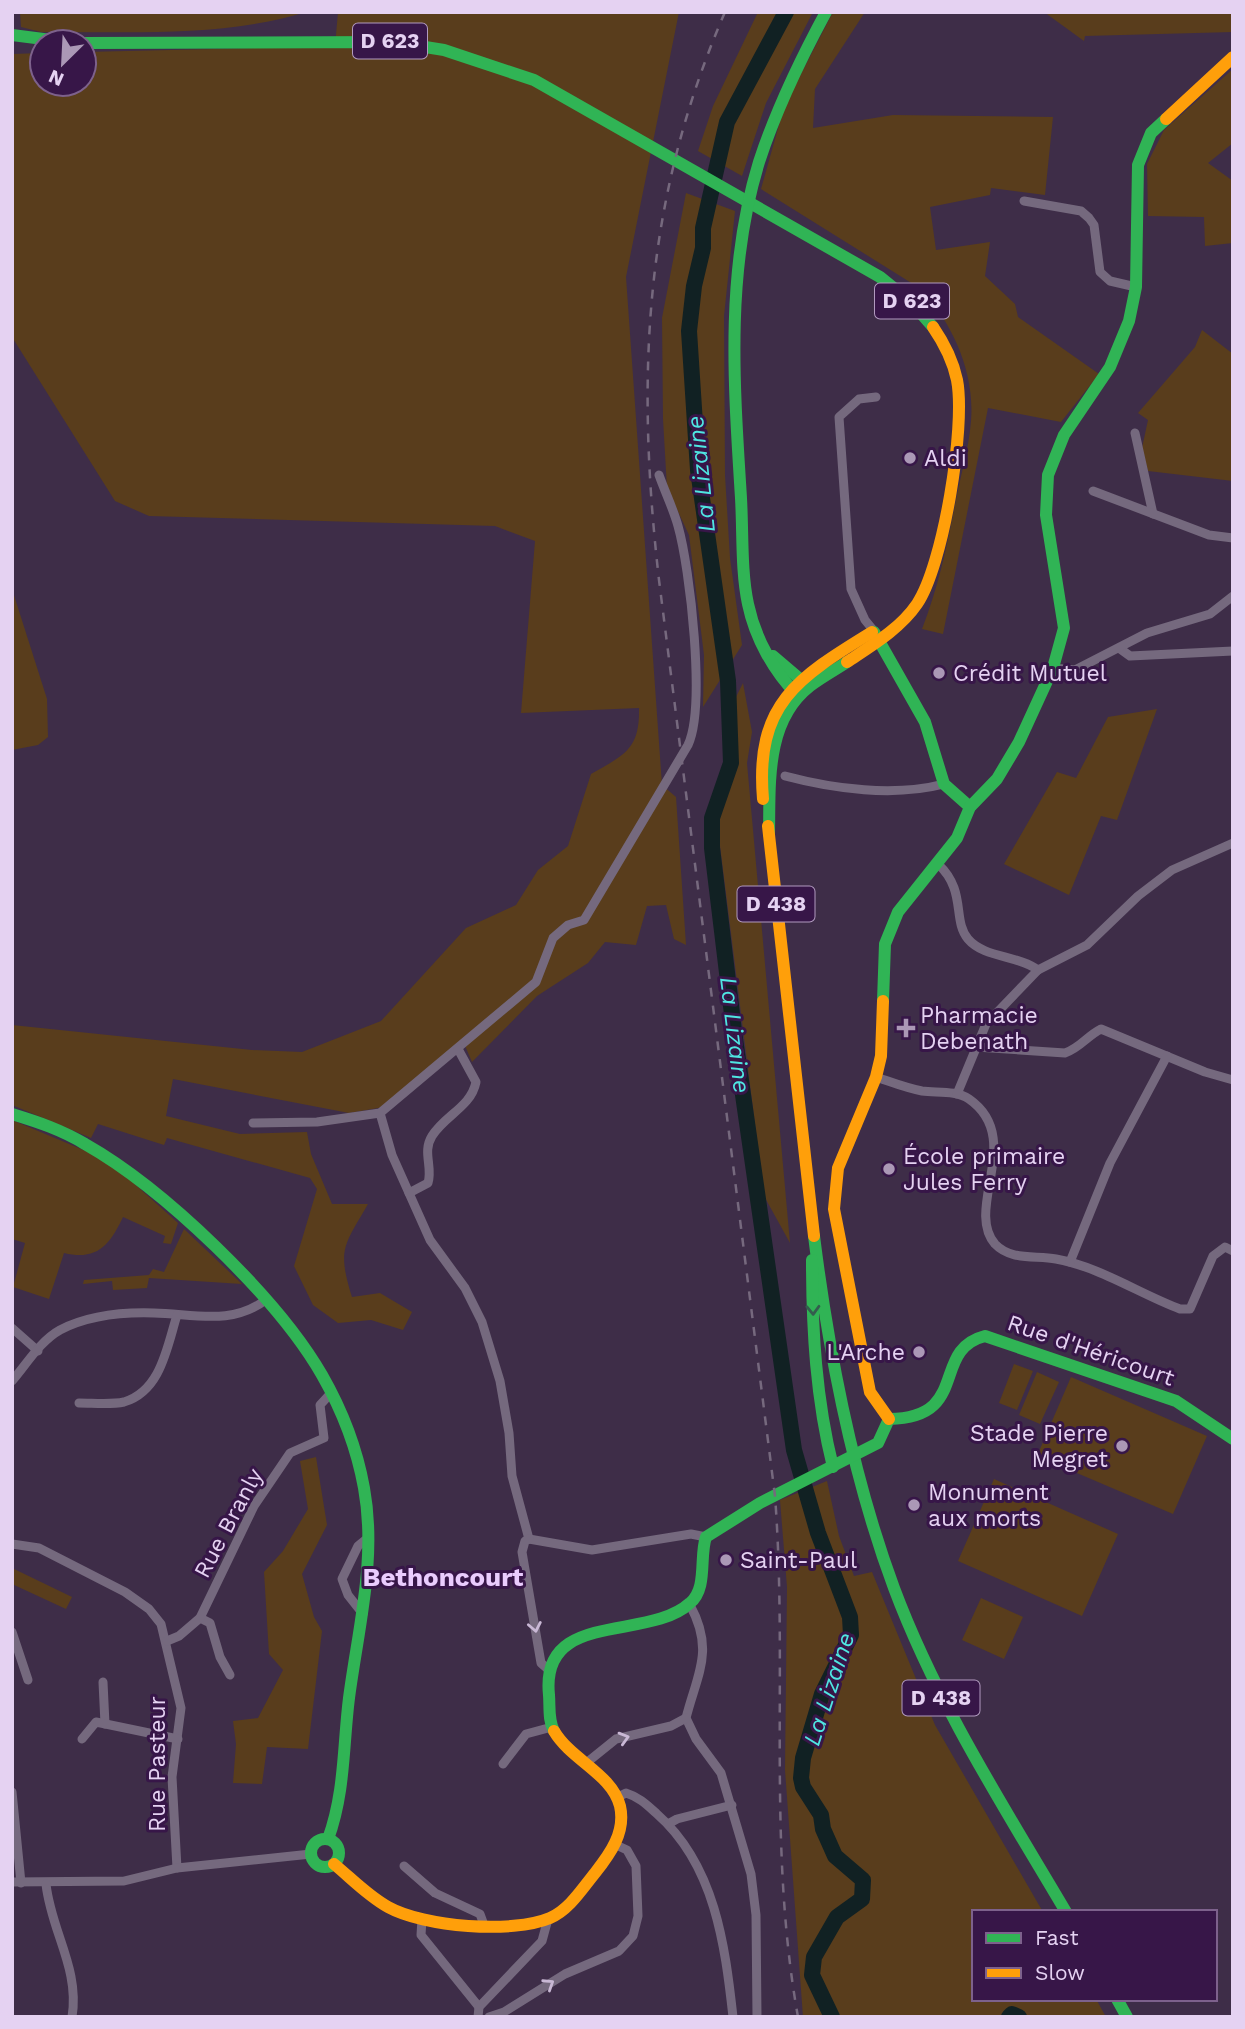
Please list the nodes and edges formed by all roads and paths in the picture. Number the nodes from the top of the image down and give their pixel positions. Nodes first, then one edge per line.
1 (826, 12) edge
2 (98, 43) edge
3 (1231, 59) edge
4 (1024, 201) dead end
5 (1136, 288) junction
6 (876, 397) dead end
7 (1135, 433) dead end
8 (659, 475) dead end
9 (1093, 491) dead end
10 (1153, 514) junction
11 (1233, 538) edge
12 (1233, 596) edge
13 (876, 635) junction
14 (1119, 648) junction
15 (1233, 652) edge
16 (1053, 668) junction
17 (800, 687) junction
18 (785, 776) dead end
19 (944, 784) junction
20 (970, 807) junction
21 (769, 834) joint
22 (1233, 843) edge
23 (938, 864) junction
24 (1038, 970) junction
25 (976, 1047) junction
26 (458, 1049) junction
27 (1167, 1056) junction
28 (876, 1077) junction
29 (1233, 1080) edge
30 (957, 1094) junction
31 (380, 1113) junction
32 (12, 1114) edge
33 (253, 1123) dead end
34 (409, 1193) junction
35 (812, 1217) junction
36 (1233, 1251) edge
37 (1070, 1262) junction
38 (267, 1299) junction
39 (177, 1315) junction
40 (12, 1328) edge
41 (37, 1351) junction
42 (12, 1381) edge
43 (332, 1392) junction
44 (79, 1403) dead end
45 (889, 1419) junction
46 (1233, 1440) edge
47 (855, 1456) junction
48 (830, 1469) junction
49 (369, 1537) junction
50 (706, 1537) junction
51 (529, 1539) junction
52 (12, 1544) edge
53 (690, 1605) junction
54 (363, 1614) junction
55 (200, 1618) junction
56 (12, 1632) edge
57 (167, 1641) junction
58 (549, 1670) junction
59 (230, 1675) dead end
60 (28, 1680) dead end
61 (103, 1682) dead end
62 (686, 1718) junction
63 (105, 1724) junction
64 (552, 1727) junction
65 (82, 1739) dead end
66 (178, 1739) junction
67 (585, 1764) junction
68 (503, 1765) dead end
69 (12, 1792) edge
70 (618, 1797) junction
71 (732, 1805) junction
72 (668, 1824) junction
73 (328, 1839) junction
74 (614, 1844) junction
75 (311, 1854) junction
76 (334, 1864) junction
77 (404, 1866) dead end
78 (177, 1868) junction
79 (16, 1882) edge
80 (46, 1884) junction
81 (1065, 1910) edge
82 (422, 1919) junction
83 (548, 1919) junction
84 (484, 1925) junction
85 (1118, 2001) edge
86 (478, 2012) edge
87 (72, 2017) edge
88 (489, 2017) edge
89 (733, 2017) edge
90 (757, 2017) edge
91 (1127, 2017) edge

1 - 17 street
2 - 13 street, D 623
3 - 5 street
4 - 5 street
5 - 16 street
6 - 13 street
7 - 10 street
8 - 26 street
9 - 10 street
10 - 11 street
12 - 14 street
13 - 17 street, D 623
13 - 19 street
14 - 15 street
14 - 16 street
16 - 20 street
17 - 21 street, D 623
18 - 19 street
19 - 20 street
20 - 23 street
21 - 35 street, D 438
22 - 24 street
23 - 24 street
23 - 28 street
24 - 25 street
25 - 27 street
25 - 30 street
26 - 31 street
26 - 34 street
27 - 29 street
27 - 37 street
28 - 30 street
28 - 45 street
30 - 37 street
31 - 33 street
31 - 34 street
32 - 38 street
34 - 51 street
35 - 47 street, D 438
35 -> 48 street
36 - 37 street
38 - 39 street
38 - 43 street
39 - 41 street
39 - 44 street
40 - 41 street
41 - 42 street
43 - 49 street
43 - 55 street, Rue Branly
45 - 46 street, Rue d'Héricourt
45 - 47 street
47 - 48 street
47 - 81 street, D 438
48 - 50 street
49 - 54 street
49 - 54 street
50 - 51 street
50 - 53 street
51 -> 58 street
52 - 57 street, Rue Pasteur
53 - 58 street
53 - 62 street
54 - 73 street
55 - 57 street, Rue Branly
55 - 59 street
56 - 60 street
57 - 66 street, Rue Pasteur
58 - 64 street
61 - 63 street
67 -> 62 street
62 - 71 street
63 - 65 street
63 - 66 street
64 - 67 street
64 - 68 street
66 - 78 street, Rue Pasteur
67 - 70 street
69 - 79 street
70 - 72 street
70 - 74 street
71 - 72 street
71 - 90 street
72 - 89 street
73 - 75 street
73 - 76 street
74 - 83 street
88 -> 74 street
75 - 76 street
75 - 78 street
76 - 82 street
77 - 84 street
78 - 80 street
79 - 80 street
80 - 87 street
82 - 84 street
82 - 86 street
83 - 84 street
83 - 86 street
85 - 91 street

